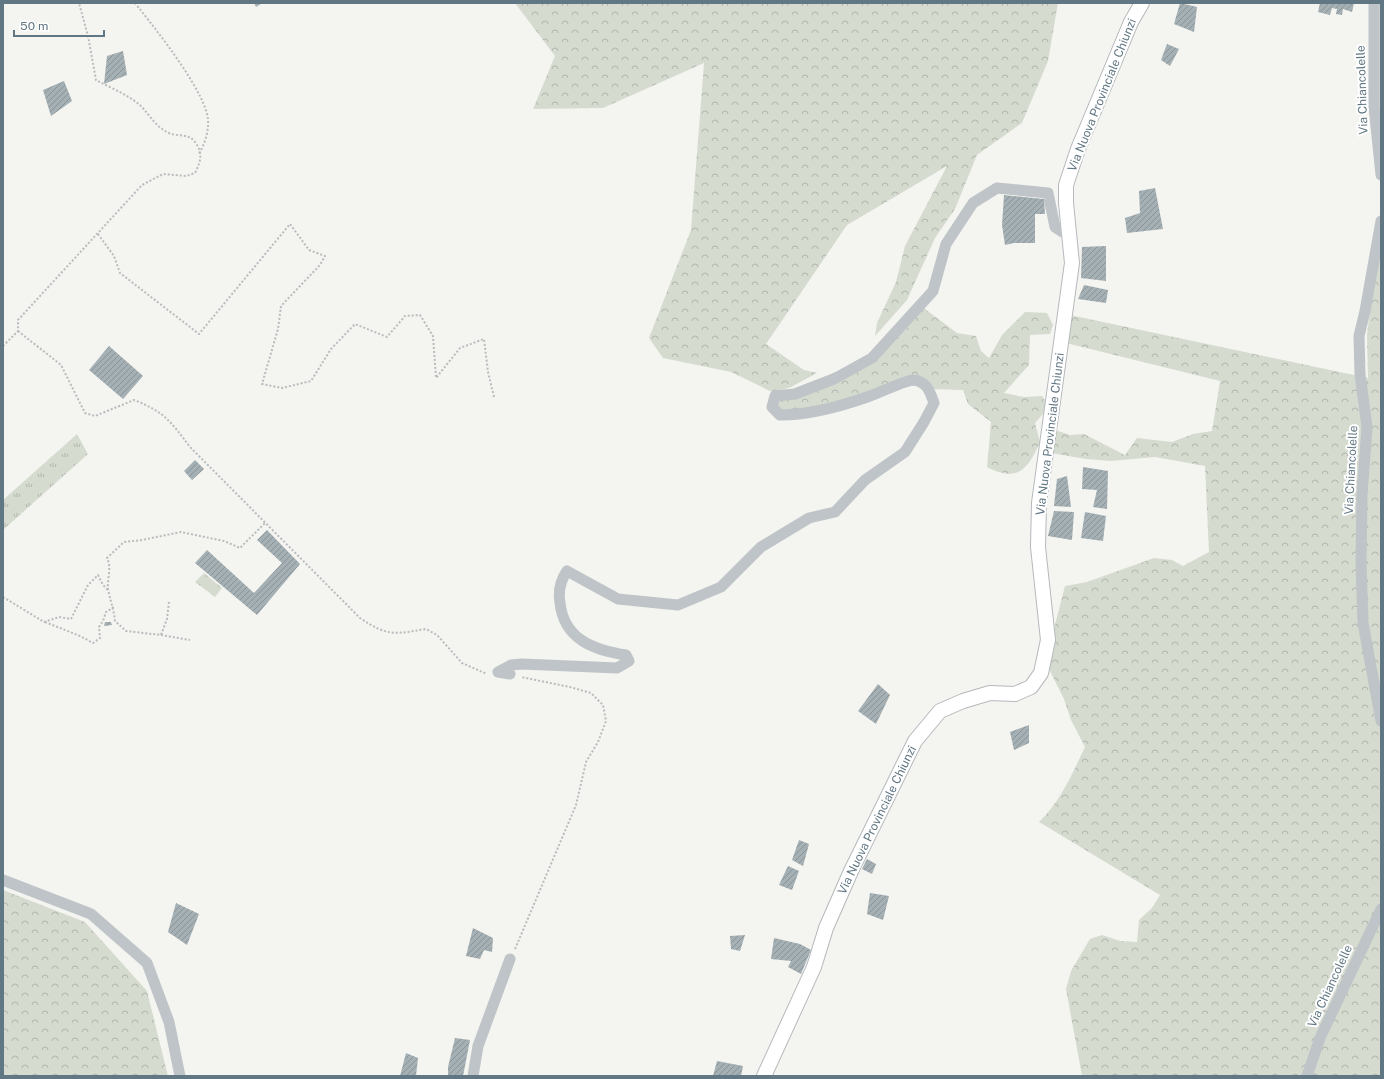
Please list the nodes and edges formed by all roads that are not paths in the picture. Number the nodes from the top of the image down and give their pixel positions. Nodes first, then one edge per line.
1 (1142, 3) edge
2 (1374, 3) edge
3 (1381, 175) edge
4 (1381, 221) edge
5 (1070, 236) junction
6 (510, 674) road end
7 (1381, 721) edge
8 (3, 880) edge
9 (1381, 909) edge
10 (510, 960) road end
11 (180, 1076) edge
12 (473, 1076) edge
13 (764, 1076) edge
14 (1307, 1076) edge

1 - 5 main road, Via Nuova Provinciale Chiunzi
2 - 3 street, Via Chiancolelle
4 - 7 street, Via Chiancolelle
5 - 6 street
5 - 13 main road, Via Nuova Provinciale Chiunzi
8 - 11 street
9 - 14 street, Via Chiancolelle
10 - 12 street

